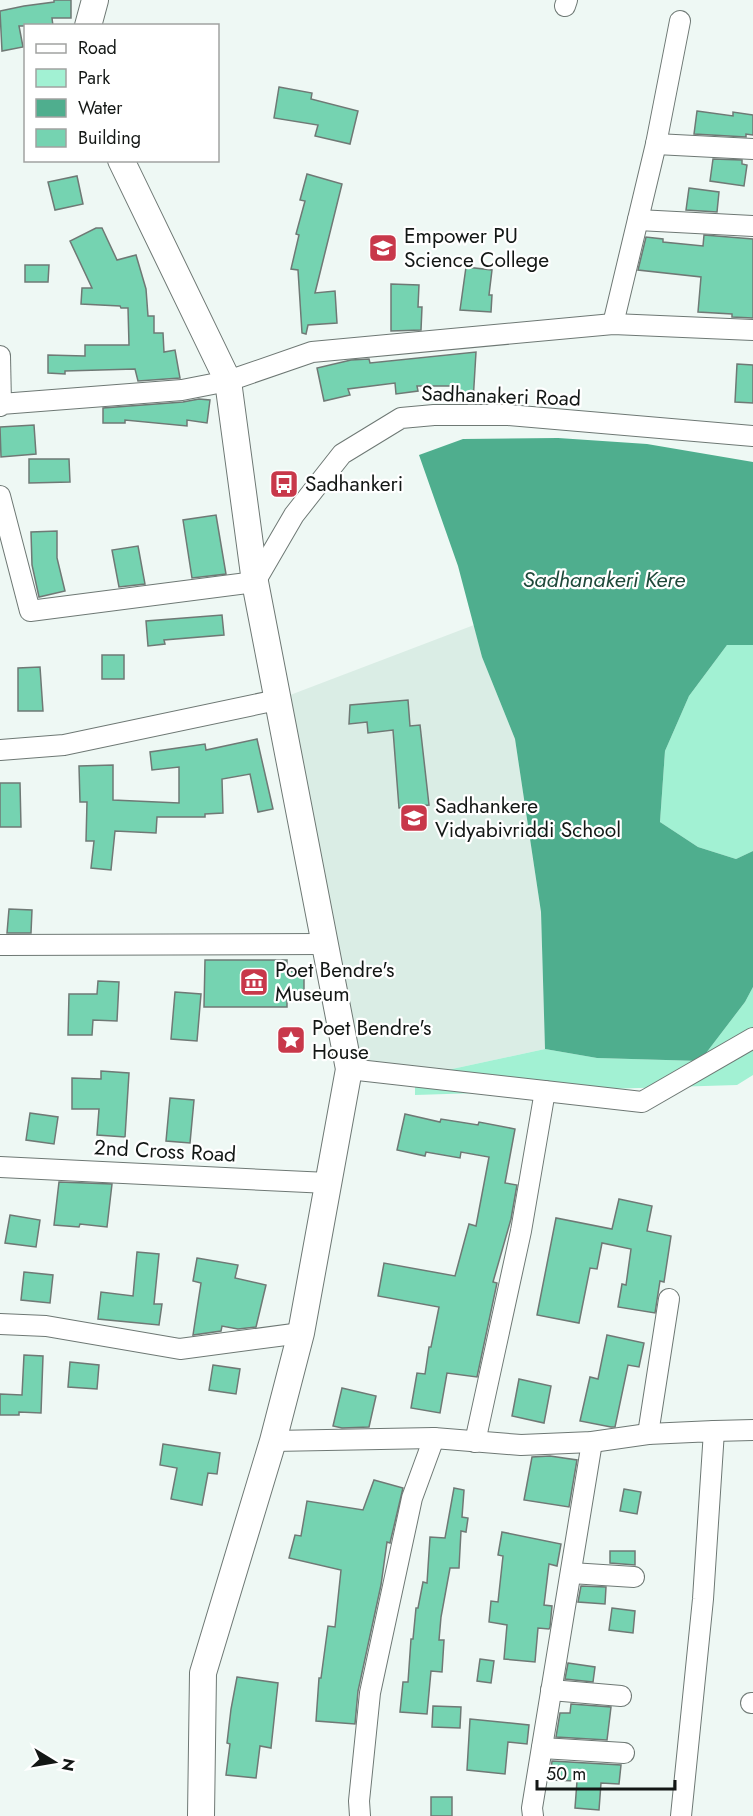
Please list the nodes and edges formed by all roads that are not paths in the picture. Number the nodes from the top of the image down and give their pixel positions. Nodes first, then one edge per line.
1 (95, 0) edge
2 (680, 21) dead end
3 (89, 24) edge
4 (656, 144) junction
5 (753, 149) edge
6 (122, 162) edge
7 (638, 220) junction
8 (753, 226) edge
9 (614, 324) junction
10 (753, 330) edge
11 (0, 356) edge
12 (228, 381) junction
13 (1, 405) edge
14 (753, 436) edge
15 (0, 496) edge
16 (8, 559) edge
17 (255, 582) junction
18 (277, 700) junction
19 (0, 750) edge
20 (324, 944) junction
21 (0, 945) edge
22 (753, 1038) edge
23 (349, 1069) junction
24 (545, 1091) junction
25 (0, 1167) edge
26 (328, 1183) junction
27 (669, 1299) dead end
28 (0, 1324) edge
29 (301, 1333) junction
30 (753, 1430) edge
31 (714, 1431) junction
32 (648, 1434) junction
33 (434, 1438) junction
34 (273, 1441) junction
35 (476, 1442) junction
36 (592, 1442) junction
37 (571, 1573) junction
38 (634, 1577) dead end
39 (551, 1690) junction
40 (621, 1696) dead end
41 (542, 1748) junction
42 (624, 1753) dead end
43 (684, 1815) edge
44 (201, 1816) edge
45 (360, 1816) edge
46 (533, 1816) edge

1 - 3 main road
2 - 4 street
4 - 5 street
4 - 7 street
6 - 12 main road
7 - 8 street
7 - 9 street
9 - 10 street
9 - 12 street
11 - 13 street
12 - 13 street
12 - 17 main road
14 - 17 street, Sadhanakeri Road
15 - 16 street
16 - 17 street
17 - 18 main road
18 - 19 street
18 - 20 main road
20 - 21 street
20 - 23 main road
22 - 24 street
23 - 24 street
23 - 26 main road
24 - 35 street
25 - 26 street, 2nd Cross Road
26 - 29 main road
27 - 32 street
28 - 29 street
29 - 34 main road
30 - 31 street
31 - 32 street
31 - 43 street
32 - 36 street
33 - 34 street
33 - 35 street
33 - 45 street
34 - 44 main road
35 - 36 street
36 - 37 street
37 - 38 street
37 - 39 street
39 - 40 street
39 - 41 street
41 - 42 street
41 - 46 street

